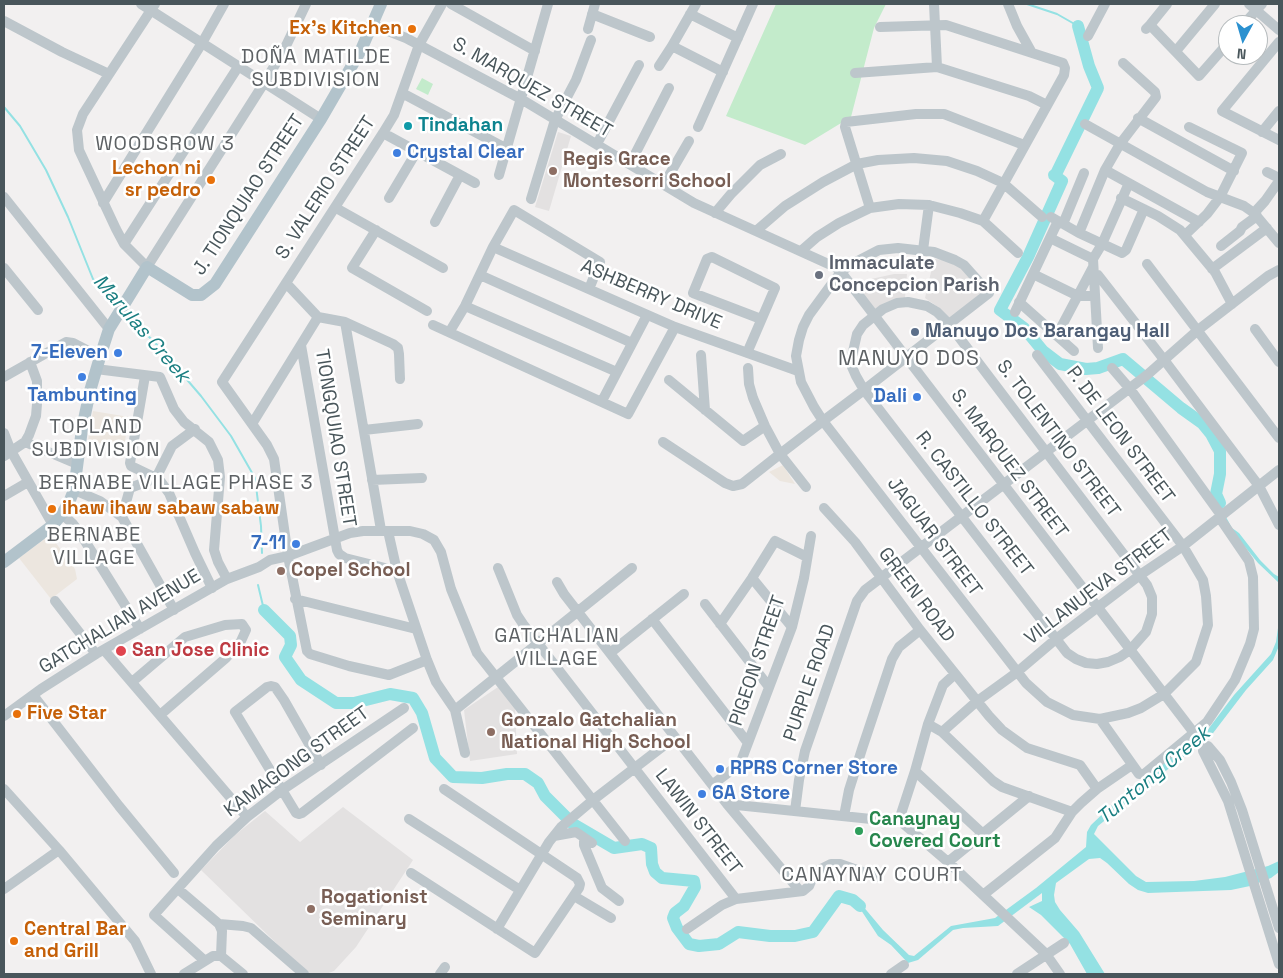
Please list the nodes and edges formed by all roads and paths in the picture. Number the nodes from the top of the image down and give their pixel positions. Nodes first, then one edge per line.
1 (141, 4) edge
2 (224, 4) edge
3 (306, 4) edge
4 (382, 4) edge
5 (442, 4) edge
6 (451, 4) edge
7 (548, 4) edge
8 (595, 4) edge
9 (696, 4) edge
10 (752, 4) edge
11 (934, 4) edge
12 (1008, 4) edge
13 (1167, 4) edge
14 (1215, 4) edge
15 (1102, 5) edge
16 (1256, 6) edge
17 (153, 7) edge
18 (592, 14) junction
19 (690, 14) junction
20 (4, 21) edge
21 (934, 25) junction
22 (373, 26) junction
23 (880, 27) dead end
24 (588, 29) dead end
25 (1279, 30) edge
26 (1088, 36) dead end
27 (650, 37) dead end
28 (738, 38) junction
29 (591, 40) dead end
30 (1279, 42) edge
31 (202, 43) junction
32 (419, 45) junction
33 (672, 46) junction
34 (535, 51) junction
35 (1176, 52) junction
36 (1032, 53) junction
37 (1218, 54) edge
38 (1123, 63) dead end
39 (638, 66) dead end
40 (659, 66) dead end
41 (937, 66) junction
42 (238, 67) junction
43 (723, 72) junction
44 (855, 73) dead end
45 (110, 74) junction
46 (264, 83) junction
47 (669, 88) dead end
48 (402, 93) junction
49 (521, 99) junction
50 (1047, 105) junction
51 (1279, 111) edge
52 (1138, 118) junction
53 (321, 119) junction
54 (555, 120) junction
55 (1085, 124) dead end
56 (698, 127) dead end
57 (1190, 127) dead end
58 (1262, 132) junction
59 (383, 133) junction
60 (1279, 140) edge
61 (689, 142) dead end
62 (596, 144) junction
63 (1120, 144) junction
64 (1024, 145) junction
65 (506, 149) junction
66 (418, 151) junction
67 (781, 154) dead end
68 (630, 164) junction
69 (858, 164) junction
70 (1105, 170) junction
71 (1234, 171) junction
72 (1267, 172) dead end
73 (1084, 173) dead end
74 (460, 175) junction
75 (499, 175) dead end
76 (1279, 180) edge
77 (475, 183) dead end
78 (1003, 183) junction
79 (1129, 183) junction
80 (664, 184) junction
81 (4, 197) edge
82 (1220, 197) junction
83 (389, 198) dead end
84 (1122, 198) junction
85 (531, 199) dead end
86 (104, 203) junction
87 (929, 205) junction
88 (336, 208) junction
89 (870, 208) junction
90 (1144, 209) junction
91 (715, 213) junction
92 (1255, 214) junction
93 (1053, 220) junction
94 (983, 221) junction
95 (435, 222) dead end
96 (1199, 222) junction
97 (1267, 228) junction
98 (376, 230) junction
99 (756, 231) junction
100 (1080, 233) junction
101 (1185, 235) junction
102 (1050, 238) junction
103 (1279, 242) edge
104 (124, 244) junction
105 (1102, 244) junction
106 (1221, 246) dead end
107 (493, 247) junction
108 (923, 250) junction
109 (801, 251) junction
110 (1018, 254) dead end
111 (1147, 264) dead end
112 (147, 267) junction
113 (1095, 267) junction
114 (4, 268) edge
115 (443, 268) dead end
116 (1212, 270) junction
117 (1279, 270) edge
118 (841, 272) junction
119 (1032, 274) junction
120 (480, 275) junction
121 (286, 282) junction
122 (589, 289) junction
123 (1078, 296) junction
124 (1095, 296) junction
125 (1232, 304) junction
126 (465, 306) junction
127 (38, 310) dead end
128 (427, 311) dead end
129 (647, 315) junction
130 (874, 315) junction
131 (318, 318) junction
132 (761, 319) junction
133 (345, 322) junction
134 (949, 324) junction
135 (434, 325) dead end
136 (675, 327) junction
137 (109, 329) junction
138 (1255, 329) dead end
139 (1198, 330) junction
140 (450, 332) junction
141 (1056, 335) junction
142 (632, 343) junction
143 (301, 345) junction
144 (1098, 348) dead end
145 (1074, 351) dead end
146 (747, 353) junction
147 (701, 355) dead end
148 (1037, 355) dead end
149 (906, 358) junction
150 (1165, 361) junction
151 (30, 362) junction
152 (1279, 362) edge
153 (98, 363) junction
154 (748, 368) dead end
155 (1112, 368) dead end
156 (798, 370) junction
157 (617, 372) junction
158 (145, 376) junction
159 (4, 377) edge
160 (400, 379) dead end
161 (669, 380) dead end
162 (1130, 389) junction
163 (864, 390) junction
164 (602, 401) junction
165 (705, 410) junction
166 (1088, 420) junction
167 (823, 421) junction
168 (252, 424) junction
169 (418, 424) dead end
170 (765, 426) junction
171 (195, 430) junction
172 (364, 430) junction
173 (4, 433) edge
174 (1279, 438) edge
175 (25, 442) junction
176 (663, 442) dead end
177 (1046, 452) junction
178 (8, 454) edge
179 (780, 454) junction
180 (77, 464) junction
181 (1279, 470) edge
182 (156, 478) junction
183 (422, 478) dead end
184 (372, 480) junction
185 (28, 482) junction
186 (1002, 484) junction
187 (1259, 486) junction
188 (806, 488) dead end
189 (74, 490) junction
190 (4, 496) edge
191 (824, 508) dead end
192 (62, 514) junction
193 (1222, 515) junction
194 (122, 517) junction
195 (962, 517) junction
196 (53, 525) junction
197 (1279, 525) edge
198 (384, 531) junction
199 (811, 536) dead end
200 (334, 539) junction
201 (1183, 546) junction
202 (921, 548) junction
203 (288, 556) junction
204 (807, 557) junction
205 (4, 562) edge
206 (498, 568) dead end
207 (632, 568) dead end
208 (397, 571) junction
209 (1140, 574) junction
210 (752, 578) junction
211 (228, 579) junction
212 (881, 579) junction
213 (557, 582) dead end
214 (212, 588) junction
215 (684, 594) dead end
216 (295, 599) junction
217 (55, 601) dead end
218 (705, 604) dead end
219 (1097, 607) junction
220 (174, 610) junction
221 (578, 611) junction
222 (652, 620) junction
223 (720, 624) junction
224 (792, 627) junction
225 (140, 629) junction
226 (416, 629) junction
227 (920, 630) junction
228 (1056, 639) junction
229 (538, 644) junction
230 (1130, 650) junction
231 (100, 652) junction
232 (610, 653) junction
233 (426, 660) junction
234 (1016, 673) junction
235 (955, 674) junction
236 (496, 678) junction
237 (132, 682) junction
238 (769, 687) junction
239 (1164, 694) junction
240 (33, 695) junction
241 (977, 703) junction
242 (404, 708) dead end
243 (455, 710) junction
244 (6, 711) edge
245 (160, 715) junction
246 (1100, 718) junction
247 (928, 724) junction
248 (412, 728) dead end
249 (942, 732) junction
250 (675, 737) junction
251 (1200, 740) junction
252 (748, 743) junction
253 (465, 753) dead end
254 (1215, 762) junction
255 (322, 765) junction
256 (1132, 765) junction
257 (634, 768) junction
258 (915, 771) junction
259 (713, 784) junction
260 (4, 789) edge
261 (444, 789) dead end
262 (1097, 789) junction
263 (282, 790) junction
264 (1029, 796) junction
265 (593, 800) junction
266 (727, 804) junction
267 (795, 811) junction
268 (1072, 812) junction
269 (844, 816) junction
270 (247, 817) junction
271 (409, 819) dead end
272 (899, 820) junction
273 (558, 832) junction
274 (983, 834) junction
275 (625, 841) dead end
276 (59, 850) junction
277 (542, 855) junction
278 (948, 862) junction
279 (411, 873) dead end
280 (174, 874) dead end
281 (876, 877) dead end
282 (178, 888) junction
283 (4, 889) edge
284 (520, 890) junction
285 (800, 891) junction
286 (574, 896) junction
287 (983, 896) junction
288 (736, 899) junction
289 (619, 901) dead end
290 (611, 918) dead end
291 (219, 924) junction
292 (1279, 928) edge
293 (497, 929) junction
294 (687, 929) dead end
295 (1064, 943) dead end
296 (1046, 954) junction
297 (221, 956) junction
298 (205, 961) junction
299 (1279, 964) edge
300 (904, 965) dead end
301 (151, 974) edge
302 (184, 974) edge
303 (243, 974) edge
304 (304, 974) edge
305 (891, 974) edge
306 (1018, 974) edge
307 (1060, 974) edge

1 - 17 street
2 - 31 street
3 - 46 street
4 - 22 main road, J. TIONQUIAO STREET
5 - 32 street, S. VALERIO STREET
6 - 34 street
7 - 34 street
8 - 18 street
9 - 19 street
10 - 28 street
11 - 21 street
12 - 36 street
13 - 35 street
14 - 35 street
15 - 26 street
16 - 25 street
17 - 31 street
17 - 45 street
18 - 24 street
18 - 27 street
19 - 28 street
19 - 33 street
20 - 45 street
21 - 23 street
21 - 36 street
21 - 41 street
22 - 32 street, S. MARQUEZ STREET
22 - 53 main road, J. TIONQUIAO STREET
28 - 43 street
29 - 54 street
30 - 58 street
31 - 42 street
31 - 86 street
32 - 48 street, S. VALERIO STREET
32 - 49 street, S. MARQUEZ STREET
33 - 40 street
33 - 43 street
34 - 49 street
35 - 37 street
36 - 50 street
38 - 52 street
39 - 62 street
41 - 44 street
41 - 50 street
42 - 46 street
42 - 104 street
43 - 56 street
45 - 86 street
46 - 53 street
46 - 112 street
47 - 68 street
48 - 59 street, S. VALERIO STREET
48 - 65 street
49 - 54 street, S. MARQUEZ STREET
49 - 65 street
50 - 64 street
51 - 58 street
52 - 63 street
52 - 71 street
53 - 112 main road, J. TIONQUIAO STREET
54 - 62 street, S. MARQUEZ STREET
54 - 85 street
55 - 63 street
57 - 71 street
58 - 60 street
59 - 66 street
59 - 88 street, S. VALERIO STREET
61 - 80 street
62 - 68 street, S. MARQUEZ STREET
63 - 70 street
63 - 82 street
64 - 69 street
64 - 78 street
65 - 75 street
66 - 74 street
66 - 83 street
67 - 91 street
68 - 80 street, S. MARQUEZ STREET
69 - 78 street
69 - 89 street
69 - 99 street
70 - 79 street
70 - 100 street
71 - 82 street
72 - 76 street
73 - 93 street
74 - 77 street
74 - 95 street
76 - 92 street
78 - 93 street
78 - 94 street
79 - 84 street
79 - 96 street
80 - 91 street, S. MARQUEZ STREET
81 - 137 street
82 - 92 street
82 - 96 street
84 - 90 street
84 - 105 street
86 - 104 street
87 - 89 street
87 - 94 street
87 - 108 street
88 - 98 street
88 - 121 street, S. VALERIO STREET
89 - 109 street
90 - 101 street
90 - 105 street
91 - 99 street, S. MARQUEZ STREET
92 - 97 street
92 - 106 street
93 - 100 street
93 - 102 street
94 - 110 street
96 - 101 street
97 - 103 street
97 - 116 street
98 - 115 street
98 - 128 street
99 - 109 street, S. MARQUEZ STREET
100 - 105 street
101 - 116 street
102 - 113 street
102 - 119 street
104 - 112 street
105 - 113 street
107 - 120 street
107 - 122 street, ASHBERRY DRIVE
107 - 122 street
108 - 118 street, JAGUAR STREET
108 - 134 street, JAGUAR STREET
109 - 118 street, S. MARQUEZ STREET
111 - 139 street
112 - 137 main road
113 - 123 street
113 - 124 street
113 - 150 street
114 - 127 street
116 - 125 street
117 - 125 street, PURPLE ROAD
118 - 130 street, S. MARQUEZ STREET
118 - 156 street, JAGUAR STREET
119 - 123 street
119 - 141 street
120 - 126 street
120 - 142 street
121 - 131 street
121 - 168 street, S. VALERIO STREET
122 - 129 street, ASHBERRY DRIVE
123 - 124 street
123 - 141 street
124 - 144 street
125 - 139 street, PURPLE ROAD
126 - 140 street
126 - 157 street
129 - 136 street, ASHBERRY DRIVE
129 - 142 street
130 - 134 street, S. TOLENTINO STREET
130 - 149 street, S. MARQUEZ STREET
130 - 163 street, R. CASTILLO STREET
131 - 133 street
131 - 143 street, TIONGQUIAO STREET
132 - 132 street
132 - 146 street
133 - 160 street
133 - 172 street
134 - 149 street
134 - 177 street, S. TOLENTINO STREET
135 - 140 street
136 - 146 street, ASHBERRY DRIVE
136 - 164 street
137 - 153 main road
138 - 152 street
139 - 150 street, PURPLE ROAD
139 - 174 street
140 - 164 street
141 - 145 street
142 - 157 street
143 - 168 street
143 - 200 street, TIONGQUIAO STREET
146 - 156 street, ASHBERRY DRIVE
147 - 165 street
148 - 166 street, P. DE LEON STREET
149 - 163 street
149 - 186 street, S. MARQUEZ STREET
150 - 162 street, PURPLE ROAD
150 - 187 street
151 - 153 street
151 - 159 street
151 - 175 street
153 - 158 street
153 - 180 main road
154 - 170 street
155 - 162 street
156 - 167 street, JAGUAR STREET
157 - 164 street
158 - 171 street
158 - 182 street
161 - 165 street
162 - 166 street, PURPLE ROAD
162 - 193 street
163 - 167 street
163 - 195 street, R. CASTILLO STREET
165 - 170 street
166 - 177 street, PURPLE ROAD
166 - 201 street, P. DE LEON STREET
167 - 179 street
167 - 202 street, JAGUAR STREET
168 - 203 street
169 - 172 street
170 - 179 street
171 - 182 street
171 - 211 street
172 - 184 street
173 - 178 street
175 - 178 street
175 - 180 street
176 - 179 street
177 - 186 street, PURPLE ROAD
177 - 209 street, S. TOLENTINO STREET
178 - 185 street
179 - 188 street
180 - 189 main road
181 - 187 street, VILLANUEVA STREET
182 - 194 street
182 - 214 street
183 - 184 street
184 - 198 street
185 - 190 street
185 - 196 street
186 - 195 street, PURPLE ROAD
186 - 219 street, S. MARQUEZ STREET
187 - 193 street, VILLANUEVA STREET
187 - 197 street
189 - 192 main road
189 - 194 street
191 - 212 street, GREEN ROAD
192 - 196 main road
192 - 225 street
193 - 201 street, VILLANUEVA STREET
193 - 251 street
194 - 220 street
195 - 202 street, PURPLE ROAD
195 - 228 street, R. CASTILLO STREET
196 - 205 main road
198 - 200 street, GATCHALIAN AVENUE
198 - 208 street
198 - 236 street, GATCHALIAN AVENUE
199 - 204 street, PIGEON STREET
200 - 203 street, GATCHALIAN AVENUE
200 - 208 street, TIONGQUIAO STREET
201 - 209 street, VILLANUEVA STREET
201 - 239 street, P. DE LEON STREET
202 - 212 street, PURPLE ROAD
202 - 234 street, JAGUAR STREET
203 - 211 street, GATCHALIAN AVENUE
203 - 216 street
204 - 210 street
204 - 224 street, PIGEON STREET
206 - 229 street, LAWIN STREET
207 - 221 street
208 - 226 street
209 - 219 street, VILLANUEVA STREET
209 - 230 street, S. TOLENTINO STREET
210 - 223 street
210 - 224 street
211 - 214 street, GATCHALIAN AVENUE
212 - 227 street, GREEN ROAD
212 - 267 street, PURPLE ROAD
213 - 221 street
214 - 220 street, GATCHALIAN AVENUE
215 - 222 street
216 - 226 street
216 - 233 street
217 - 231 street
218 - 223 street
219 - 228 street, VILLANUEVA STREET
219 - 230 street, S. MARQUEZ STREET
220 - 225 street, GATCHALIAN AVENUE
221 - 229 street
221 - 232 street
222 - 232 street
222 - 252 street
223 - 238 street
224 - 238 street, PIGEON STREET
225 - 231 street, GATCHALIAN AVENUE
226 - 233 street
227 - 235 street, GREEN ROAD
227 - 269 street
228 - 230 street, R. CASTILLO STREET
228 - 234 street, VILLANUEVA STREET
229 - 236 street
229 - 257 street, LAWIN STREET
230 - 239 street, S. MARQUEZ STREET
231 - 237 street
231 - 240 street, GATCHALIAN AVENUE
232 - 250 street
233 - 243 street
234 - 241 street, VILLANUEVA STREET
234 - 246 street, JAGUAR STREET
235 - 241 street, GREEN ROAD
235 - 247 street
236 - 243 street
236 - 265 street, GATCHALIAN AVENUE
237 - 245 street
237 - 245 street
238 - 252 street, PIGEON STREET
239 - 246 street, JAGUAR STREET
239 - 251 street, S. MARQUEZ STREET
240 - 244 street, GATCHALIAN AVENUE
240 - 280 street
241 - 249 street, VILLANUEVA STREET
241 - 262 street, GREEN ROAD
242 - 255 street, KAMAGONG STREET
243 - 253 street
245 - 270 street
246 - 256 street
247 - 249 street
247 - 258 street
248 - 263 street
249 - 264 street
250 - 257 street
250 - 259 street
251 - 254 street, S. MARQUEZ STREET
251 - 256 street
252 - 259 street, PIGEON STREET
254 - 292 street
254 - 299 street
255 - 263 street, KAMAGONG STREET
255 - 263 street
256 - 262 street
257 - 265 street
257 - 288 street, LAWIN STREET
258 - 272 street
258 - 274 street
259 - 266 street
260 - 276 street
261 - 277 street
262 - 268 street
263 - 270 street, KAMAGONG STREET
264 - 268 street
264 - 274 street
265 - 273 street
265 - 275 street, GATCHALIAN AVENUE
266 - 267 street
266 - 285 street
267 - 269 street
268 - 287 street
269 - 272 street
270 - 282 street, KAMAGONG STREET
271 - 284 street
272 - 278 street
273 - 277 street
273 - 289 street
274 - 278 street
276 - 283 street
276 - 301 street
277 - 284 street
277 - 286 street
278 - 287 street
279 - 293 street
281 - 285 street
282 - 291 street
282 - 298 street, KAMAGONG STREET
284 - 293 street
285 - 288 street
286 - 290 street
286 - 293 street
287 - 296 street
288 - 294 street
291 - 297 street
291 - 304 street
295 - 296 street
296 - 306 street
296 - 307 street
297 - 298 street
297 - 303 street
298 - 302 street
300 - 305 street

